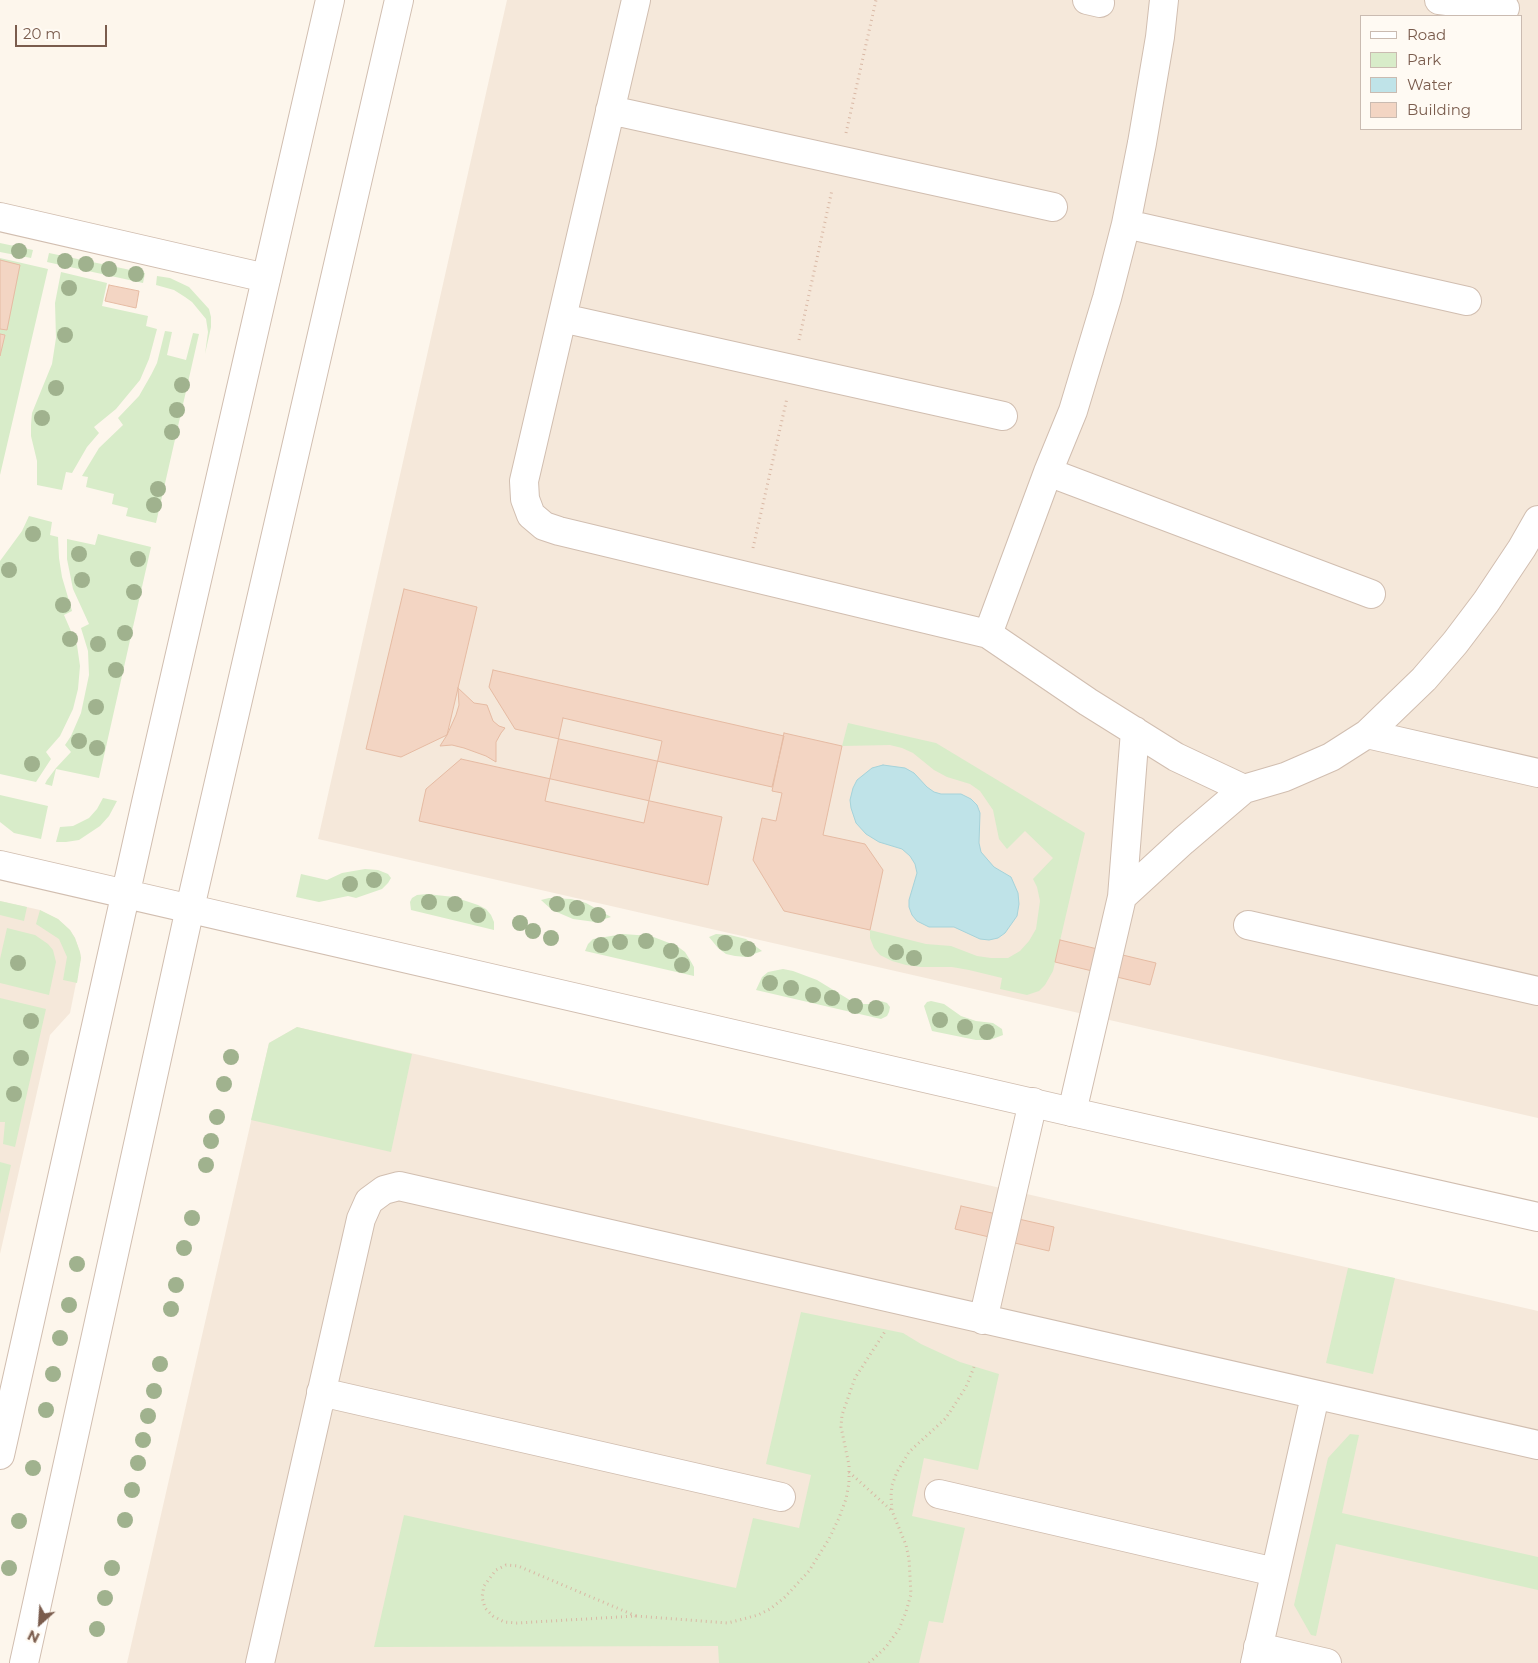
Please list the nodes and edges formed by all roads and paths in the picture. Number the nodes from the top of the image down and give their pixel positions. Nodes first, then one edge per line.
1 (330, 0) edge
2 (400, 0) edge
3 (636, 0) edge
4 (876, 0) edge
5 (1164, 0) edge
6 (1439, 0) edge
7 (1505, 8) dead end
8 (610, 110) junction
9 (845, 136) dead end
10 (833, 185) dead end
11 (1053, 207) dead end
12 (0, 217) edge
13 (1126, 224) junction
14 (266, 278) junction
15 (1466, 302) dead end
16 (562, 318) junction
17 (798, 345) dead end
18 (788, 393) dead end
19 (1003, 416) dead end
20 (1048, 472) junction
21 (1538, 520) edge
22 (1530, 550) edge
23 (752, 554) dead end
24 (1371, 594) dead end
25 (988, 634) junction
26 (1135, 731) junction
27 (1367, 734) junction
28 (1538, 773) edge
29 (1244, 789) junction
30 (0, 865) edge
31 (126, 893) junction
32 (1122, 897) junction
33 (190, 908) junction
34 (1248, 925) dead end
35 (1538, 992) edge
36 (1033, 1102) junction
37 (1072, 1112) junction
38 (1538, 1217) edge
39 (983, 1320) junction
40 (974, 1367) dead end
41 (321, 1392) junction
42 (1316, 1396) junction
43 (1538, 1446) edge
44 (0, 1455) edge
45 (849, 1472) dead end
46 (939, 1494) dead end
47 (781, 1497) dead end
48 (892, 1511) junction
49 (1275, 1572) junction
50 (636, 1616) joint
51 (1257, 1655) edge
52 (24, 1663) edge
53 (260, 1663) edge
54 (869, 1663) edge
55 (1327, 1663) edge

1 - 14 street
2 - 33 street
3 - 8 street
4 - 9 path
5 - 13 street
6 - 7 street
8 - 11 street
8 - 16 street
10 - 17 path
12 - 14 street
13 - 15 street
13 - 20 street
14 - 31 street
16 - 19 street
16 - 25 street
18 - 23 path
20 - 24 street
20 - 25 street
21 - 22 street
22 - 27 street
25 - 26 street
26 - 29 street
26 - 32 street
27 - 28 street
27 - 29 street
29 - 32 street
30 - 31 street
31 - 33 street
31 - 44 street
32 - 37 street
33 - 36 street
33 - 52 street
34 - 35 street
36 - 37 street
36 - 39 street
37 - 38 street
39 - 41 street
39 - 42 street
40 - 48 path
41 - 47 street
41 - 53 street
42 - 43 street
42 - 49 street
45 - 48 path
46 - 49 street
48 - 54 path
49 - 51 street
50 - 50 path
51 - 55 street

